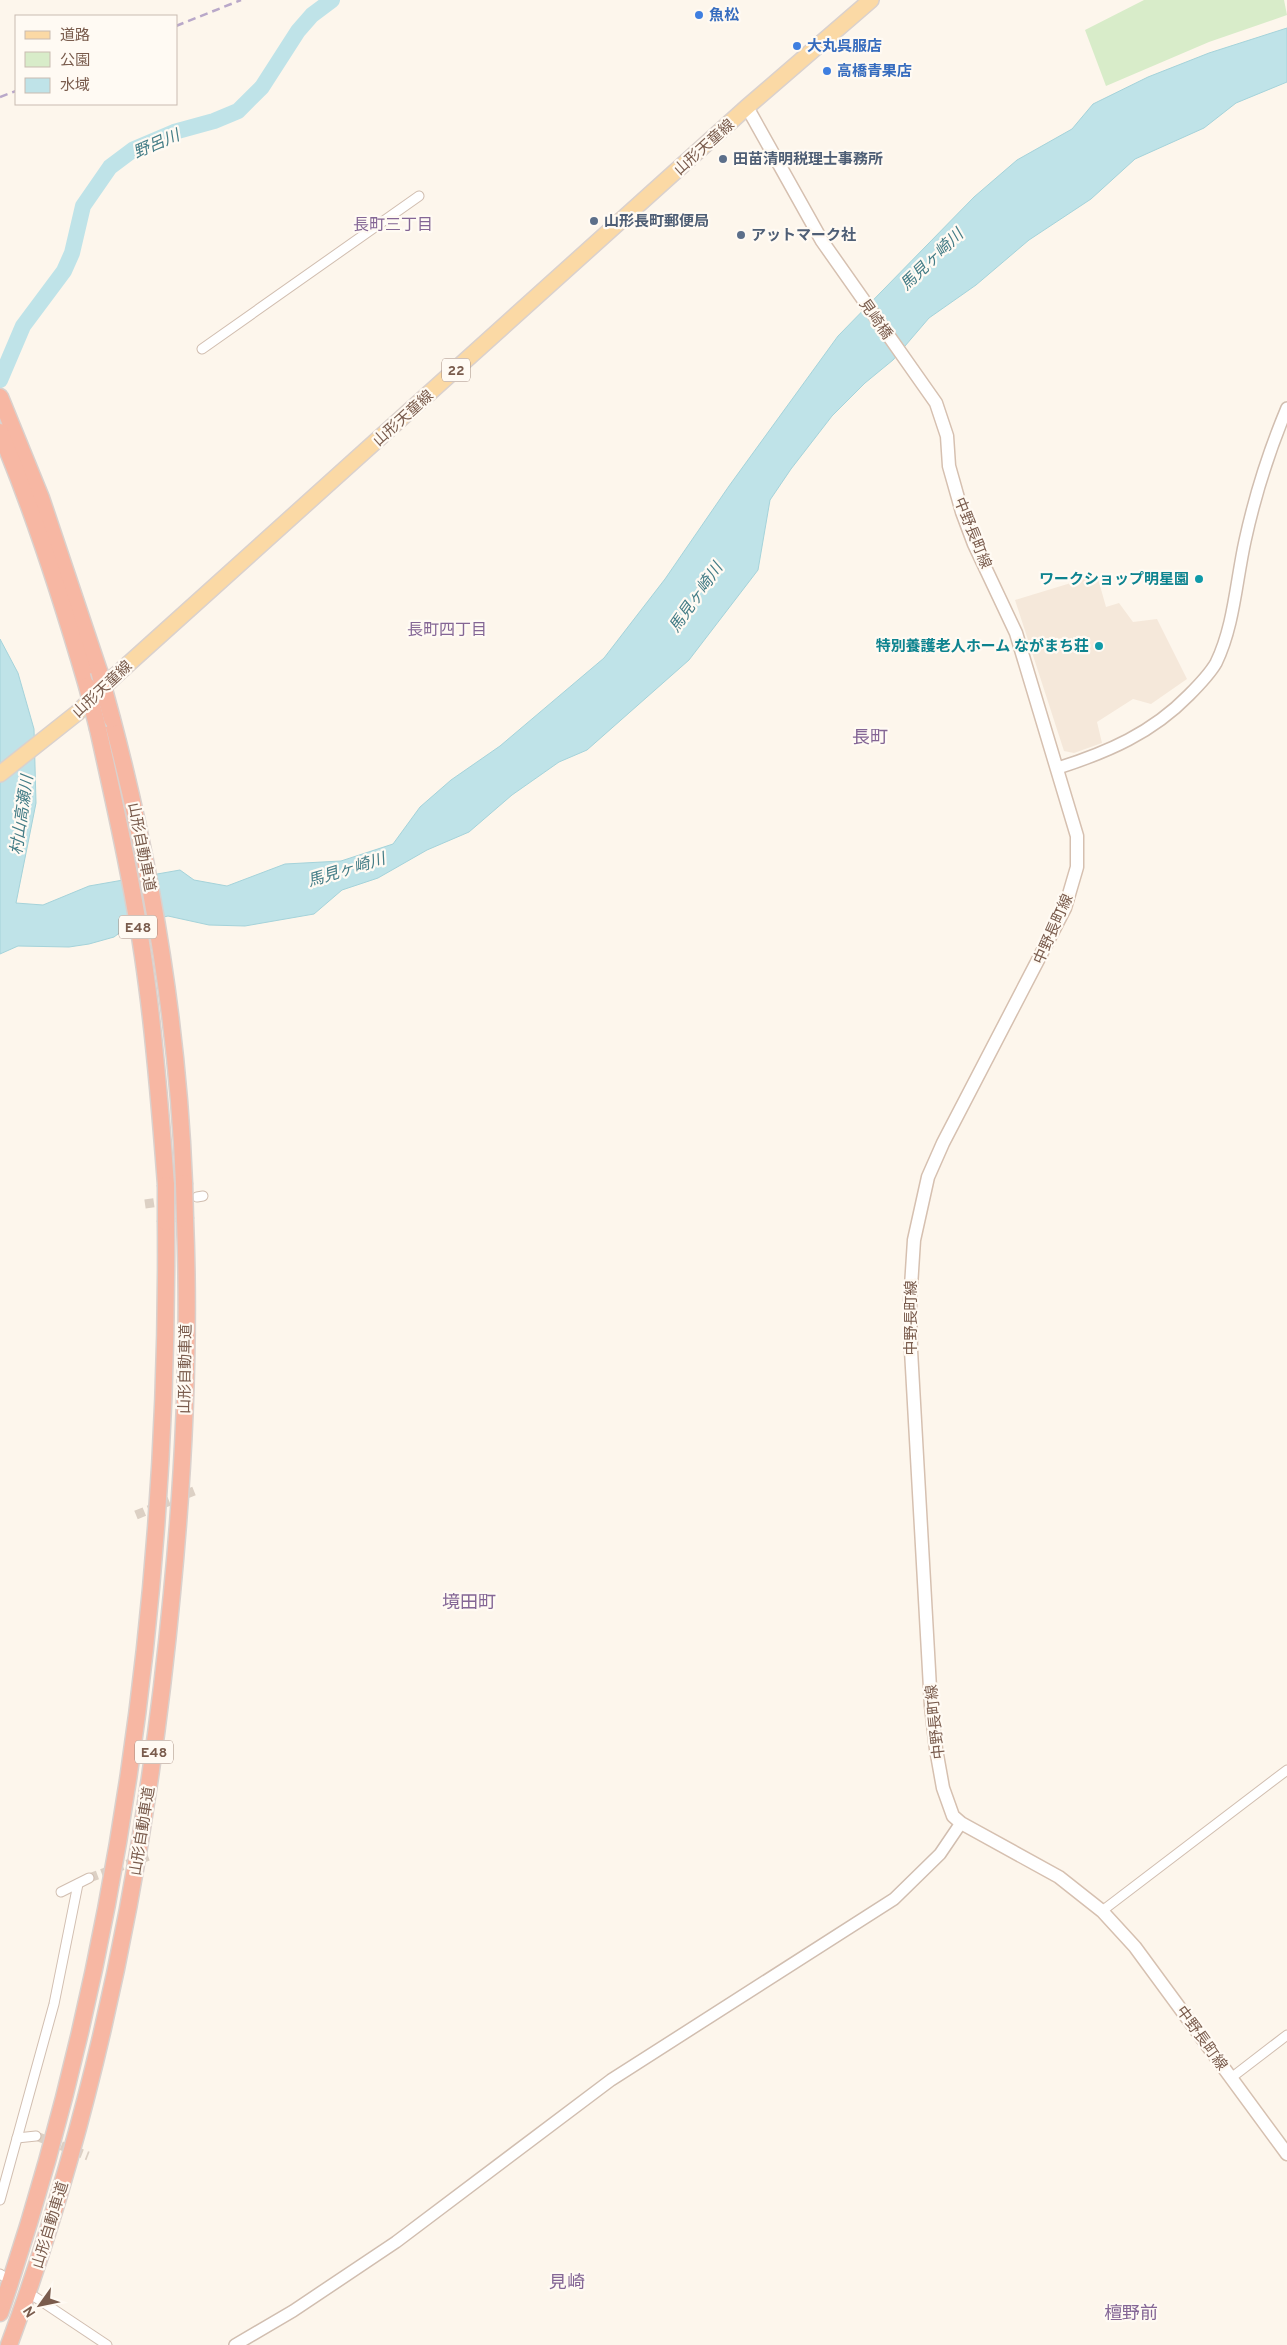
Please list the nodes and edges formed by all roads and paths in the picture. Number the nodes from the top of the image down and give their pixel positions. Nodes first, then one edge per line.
1 (871, 0) edge
2 (747, 108) junction
3 (419, 196) dead end
4 (202, 350) dead end
5 (931, 397) joint
6 (0, 398) edge
7 (1287, 408) edge
8 (0, 432) edge
9 (1058, 768) junction
10 (0, 774) edge
11 (1287, 1770) edge
12 (961, 1823) junction
13 (89, 1878) tunnel mouth
14 (78, 1884) junction
15 (61, 1892) dead end
16 (1102, 1911) junction
17 (1287, 2035) edge
18 (1231, 2078) junction
19 (36, 2136) tunnel mouth
20 (17, 2138) junction
21 (1287, 2154) edge
22 (0, 2200) edge
23 (35, 2297) dead end
24 (0, 2313) edge
25 (9, 2345) edge
26 (107, 2345) edge
27 (235, 2345) edge

1 - 2 main road, 山形天童線 / 22
2 - 5 main road, 見崎橋
2 - 10 main road, 山形天童線 / 22
3 - 4 street
5 - 9 main road, 中野長町線
6 - 25 highway, 山形自動車道 / E48, bridge
7 - 9 street
8 - 24 highway, 山形自動車道 / E48, bridge
9 - 12 main road, 中野長町線
11 - 16 street
12 - 16 main road, 中野長町線
12 - 27 street
13 - 14 street
14 - 15 street
14 - 20 street
16 - 18 main road, 中野長町線
17 - 18 street
18 - 21 main road, 中野長町線
19 - 20 street
20 - 22 street
23 - 26 street

